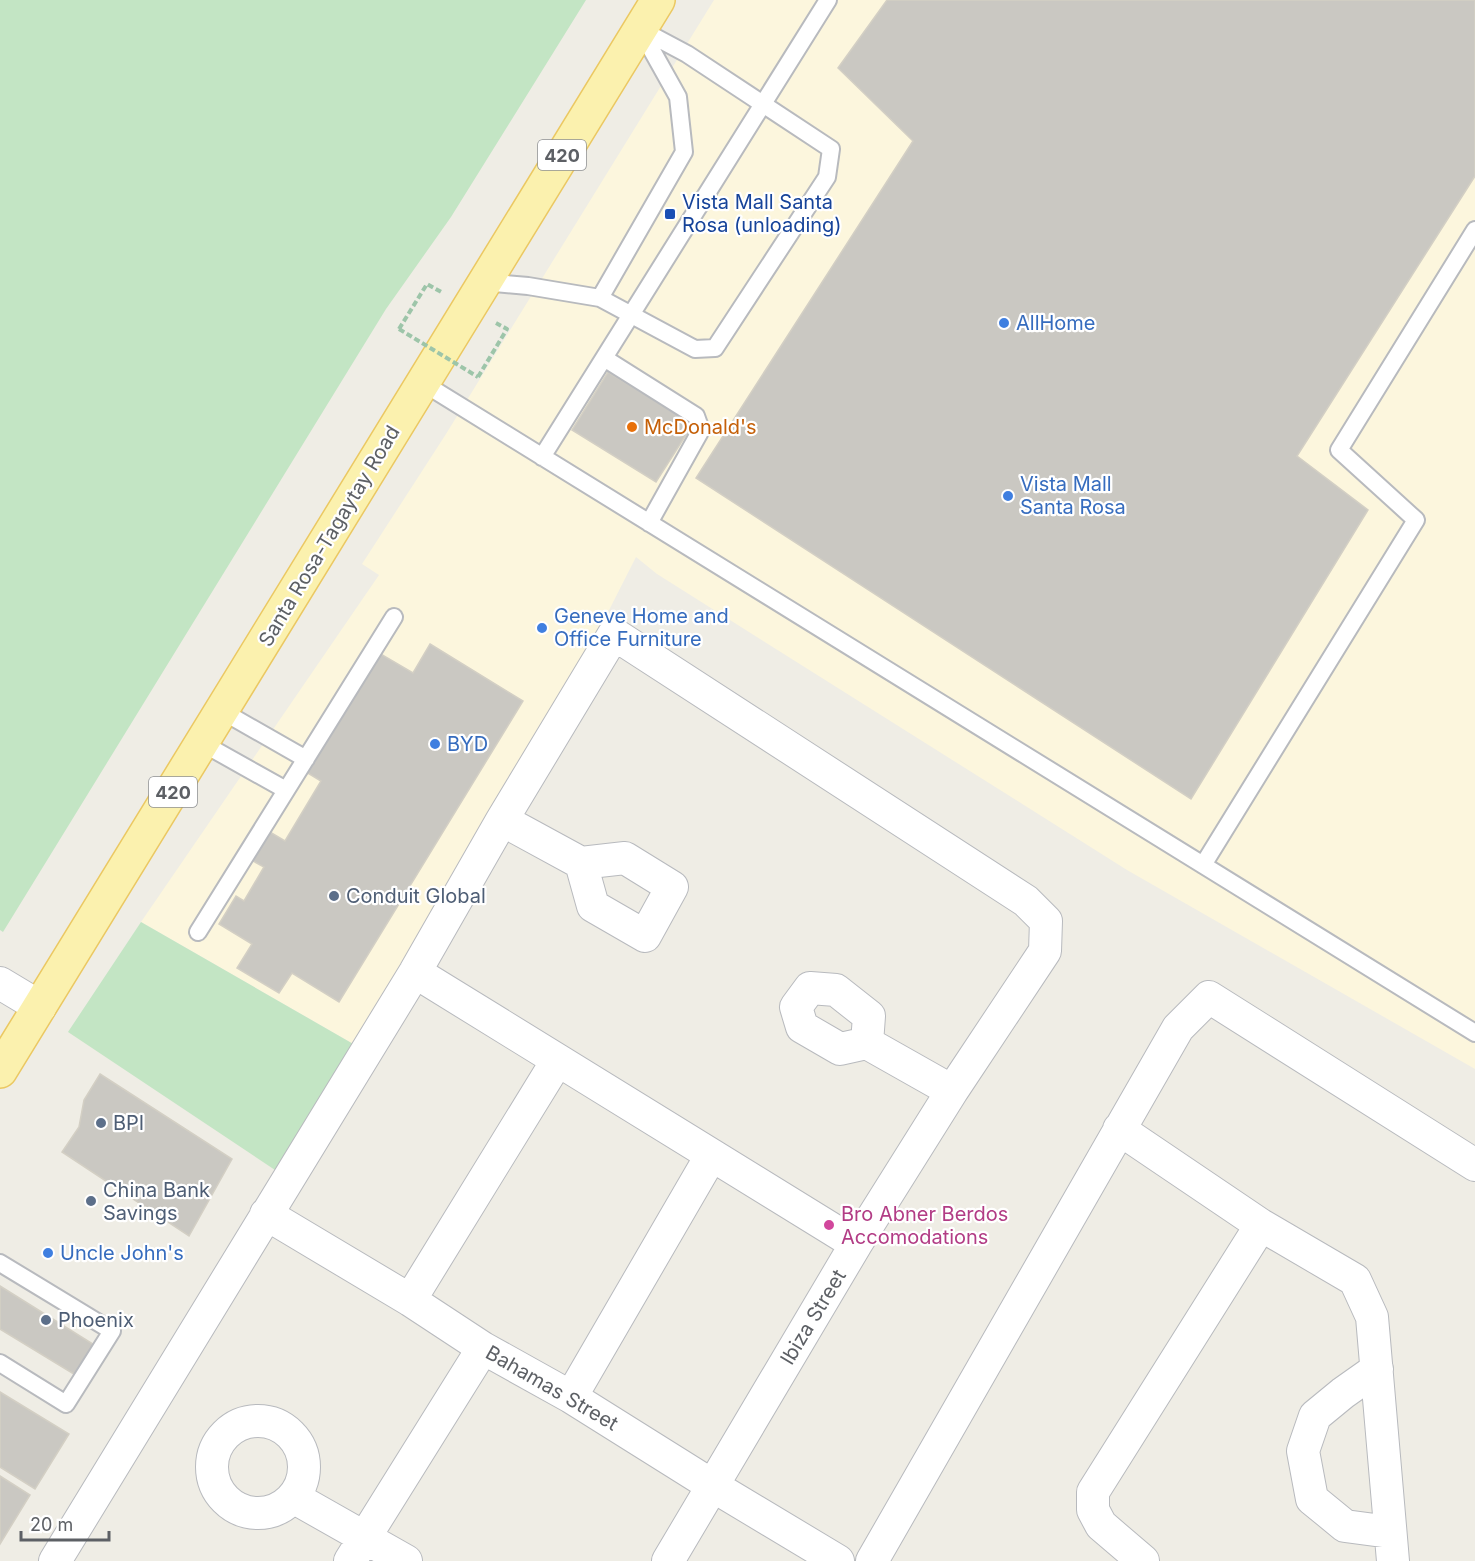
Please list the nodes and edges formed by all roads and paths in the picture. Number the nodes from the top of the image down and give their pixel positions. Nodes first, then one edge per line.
1 (658, 0) edge
2 (828, 0) edge
3 (640, 28) junction
4 (762, 105) junction
5 (1475, 230) edge
6 (484, 282) junction
7 (427, 284) dead end
8 (600, 298) junction
9 (631, 315) junction
10 (507, 329) dead end
11 (604, 358) junction
12 (423, 383) junction
13 (542, 457) junction
14 (649, 523) junction
15 (394, 617) dead end
16 (222, 711) junction
17 (202, 743) junction
18 (306, 759) junction
19 (286, 790) junction
20 (502, 820) junction
21 (581, 863) dead end
22 (1203, 865) junction
23 (198, 932) dead end
24 (415, 972) junction
25 (0, 983) edge
26 (40, 1007) junction
27 (1475, 1033) edge
28 (867, 1043) dead end
29 (557, 1061) junction
30 (0, 1071) edge
31 (952, 1091) junction
32 (1119, 1129) junction
33 (711, 1156) junction
34 (1475, 1166) edge
35 (266, 1214) junction
36 (1261, 1225) junction
37 (856, 1244) junction
38 (0, 1263) edge
39 (410, 1300) junction
40 (483, 1348) junction
41 (0, 1363) edge
42 (1377, 1370) junction
43 (571, 1397) junction
44 (713, 1486) junction
45 (293, 1497) dead end
46 (1391, 1547) edge
47 (357, 1549) edge
48 (55, 1561) edge
49 (405, 1561) edge
50 (668, 1561) edge
51 (838, 1561) edge
52 (872, 1561) edge
53 (1143, 1561) edge

1 - 3 main road, Santa Rosa-Tagaytay Road / 420
2 - 4 lane
3 - 4 lane
3 - 6 main road, Santa Rosa-Tagaytay Road / 420
3 - 8 lane
4 - 9 lane
4 - 9 lane
5 - 22 lane
6 - 8 lane
6 - 12 main road, Santa Rosa-Tagaytay Road / 420
7 - 10 path, bridge
8 - 9 lane
9 - 11 lane
11 - 13 lane
11 - 14 lane
12 - 13 lane
12 - 16 main road, Santa Rosa-Tagaytay Road / 420
13 - 14 lane
14 - 22 lane
15 - 18 lane
16 - 17 main road, Santa Rosa-Tagaytay Road / 420
16 - 18 lane
17 - 19 lane
17 - 26 main road, Santa Rosa-Tagaytay Road / 420
18 - 19 lane
19 - 23 lane
20 - 21 street
20 - 24 street
20 - 31 street, Ibiza Street
22 - 27 lane
24 - 29 street
24 - 35 street
25 - 26 street
26 - 30 main road, Santa Rosa-Tagaytay Road / 420
28 - 31 street
29 - 33 street
29 - 39 street
31 - 37 street, Ibiza Street
32 - 34 street
32 - 36 street
32 - 52 street
33 - 37 street
33 - 43 street
35 - 39 street, Bahamas Street
35 - 48 street
36 - 42 street
36 - 53 street
37 - 44 street, Ibiza Street
38 - 41 lane
39 - 40 street, Bahamas Street
40 - 43 street, Bahamas Street
40 - 47 street
42 - 46 street
42 - 46 street
43 - 44 street, Bahamas Street
44 - 50 street, Ibiza Street
44 - 51 street, Bahamas Street
45 - 47 street
47 - 49 street

